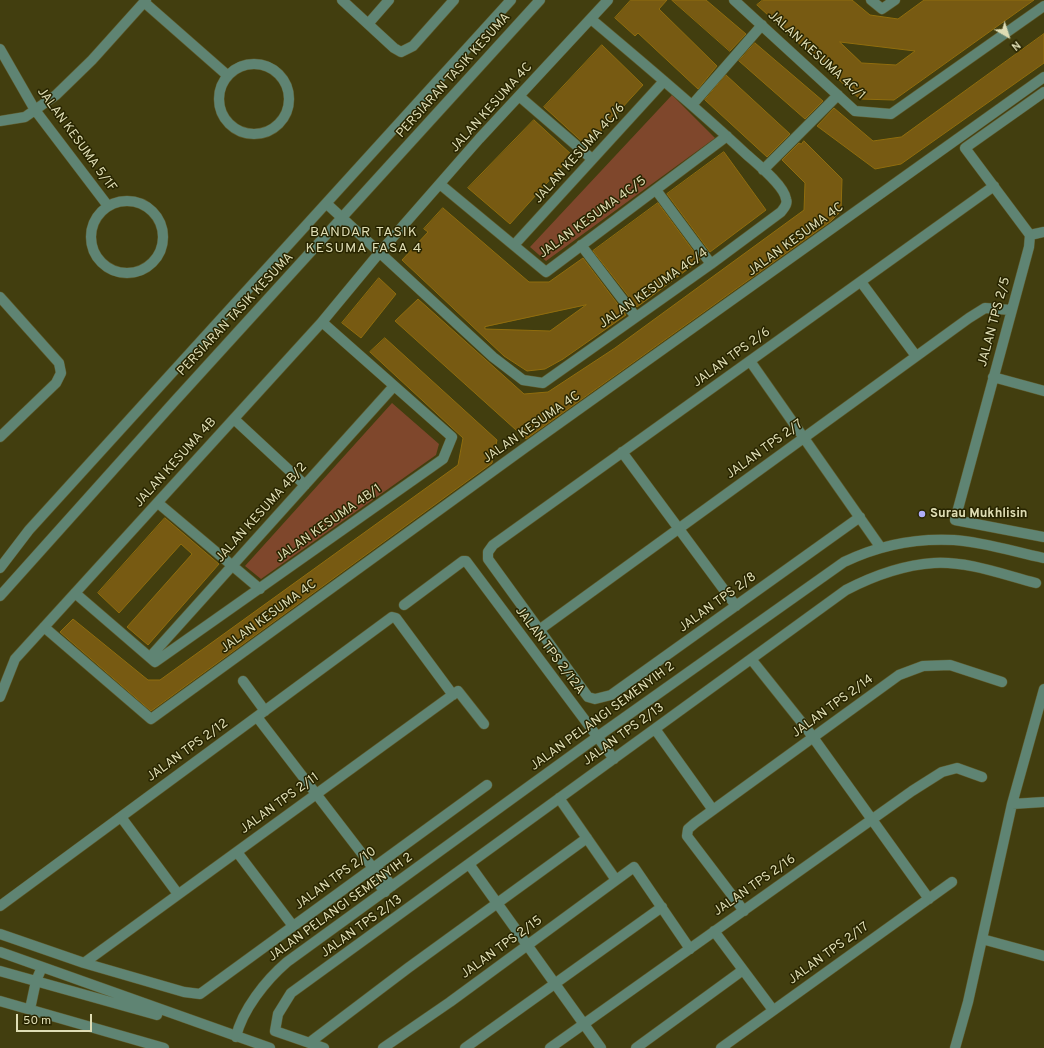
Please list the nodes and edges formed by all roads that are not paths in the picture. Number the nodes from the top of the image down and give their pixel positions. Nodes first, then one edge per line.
1 (342, 0) edge
2 (389, 0) edge
3 (454, 0) edge
4 (511, 0) edge
5 (540, 0) edge
6 (608, 0) edge
7 (734, 0) edge
8 (871, 0) edge
9 (895, 0) edge
10 (145, 1) edge
11 (1044, 6) edge
12 (591, 19) junction
13 (368, 24) junction
14 (762, 25) junction
15 (0, 49) edge
16 (228, 75) junction
17 (1044, 77) edge
18 (664, 80) junction
19 (1044, 93) edge
20 (838, 94) junction
21 (519, 96) junction
22 (692, 105) junction
23 (35, 110) junction
24 (0, 122) edge
25 (727, 136) junction
26 (592, 159) junction
27 (763, 170) junction
28 (440, 185) junction
29 (994, 186) junction
30 (656, 190) junction
31 (327, 204) junction
32 (108, 206) junction
33 (343, 219) junction
34 (1044, 232) edge
35 (1030, 235) junction
36 (514, 244) junction
37 (581, 246) junction
38 (380, 252) junction
39 (711, 264) junction
40 (860, 282) junction
41 (2, 303) edge
42 (1011, 310) junction
43 (636, 317) junction
44 (322, 322) junction
45 (916, 356) junction
46 (750, 361) junction
47 (993, 377) junction
48 (394, 386) junction
49 (1044, 391) edge
50 (234, 419) junction
51 (0, 438) edge
52 (804, 438) junction
53 (622, 452) junction
54 (305, 485) junction
55 (158, 502) junction
56 (860, 517) junction
57 (679, 528) junction
58 (29, 530) junction
59 (1044, 537) edge
60 (882, 548) junction
61 (1044, 558) edge
62 (0, 560) edge
63 (232, 566) junction
64 (0, 568) edge
65 (1036, 583) dead end
66 (260, 589) junction
67 (75, 593) junction
68 (0, 596) edge
69 (404, 605) dead end
70 (736, 606) junction
71 (44, 627) junction
72 (539, 630) junction
73 (150, 657) junction
74 (751, 659) junction
75 (243, 681) dead end
76 (1002, 682) dead end
77 (1044, 689) edge
78 (453, 695) junction
79 (0, 697) edge
80 (261, 714) junction
81 (484, 724) dead end
82 (655, 729) junction
83 (597, 737) junction
84 (813, 738) junction
85 (614, 759) junction
86 (982, 777) dead end
87 (487, 785) dead end
88 (316, 794) junction
89 (559, 798) junction
90 (1044, 802) edge
91 (1012, 804) junction
92 (713, 810) junction
93 (121, 817) junction
94 (872, 820) junction
95 (587, 838) junction
96 (237, 852) junction
97 (469, 864) junction
98 (373, 868) junction
99 (616, 880) junction
100 (952, 882) dead end
101 (388, 889) junction
102 (178, 894) junction
103 (929, 899) junction
104 (498, 904) junction
105 (0, 906) edge
106 (662, 907) junction
107 (744, 911) junction
108 (293, 926) junction
109 (714, 931) junction
110 (0, 934) edge
111 (982, 939) junction
112 (527, 945) junction
113 (690, 949) junction
114 (0, 952) edge
115 (1044, 956) edge
116 (84, 963) junction
117 (42, 967) junction
118 (743, 970) junction
119 (0, 971) edge
120 (36, 981) junction
121 (554, 983) junction
122 (0, 1001) edge
123 (30, 1009) junction
124 (773, 1010) junction
125 (584, 1024) junction
126 (236, 1037) junction
127 (309, 1043) junction
128 (164, 1048) edge
129 (270, 1048) edge
130 (324, 1048) edge
131 (384, 1048) edge
132 (465, 1048) edge
133 (550, 1048) edge
134 (601, 1048) edge
135 (636, 1048) edge
136 (721, 1048) edge
137 (955, 1048) edge

1 - 13 street
2 - 13 street
3 - 13 street
4 - 31 street, PERSIARAN TASIK KESUMA
5 - 33 street, PERSIARAN TASIK KESUMA
6 - 12 street, JALAN KESUMA 4C
7 - 14 street, JALAN KESUMA 4C/1
8 - 9 street
10 - 16 street
10 - 23 street
11 - 20 street, JALAN KESUMA 4C/1
12 - 18 street, JALAN KESUMA 4C/4
12 - 21 street, JALAN KESUMA 4C
14 - 20 street, JALAN KESUMA 4C/1
14 - 22 street
15 - 23 street, JALAN KESUMA 5/1F
16 - 16 street
17 - 71 street, JALAN KESUMA 4C
18 - 22 street, JALAN KESUMA 4C/4
18 - 26 street, JALAN KESUMA 4C/6
19 - 29 street
20 - 27 street
21 - 26 street
21 - 28 street, JALAN KESUMA 4C
22 - 25 street, JALAN KESUMA 4C/4
23 - 24 street
23 - 32 street, JALAN KESUMA 5/1F
25 - 27 street, JALAN KESUMA 4C/4
25 - 30 street, JALAN KESUMA 4C/5
26 - 36 street, JALAN KESUMA 4C/6
27 - 39 street, JALAN KESUMA 4C/4
28 - 36 street, JALAN KESUMA 4C/5
28 - 38 street, JALAN KESUMA 4C
29 - 35 street
29 - 40 street, JALAN TPS 2/6
30 - 37 street, JALAN KESUMA 4C/5
30 - 39 street
31 - 33 street, JALAN KESUMA 4C/4
31 - 58 street, PERSIARAN TASIK KESUMA
32 - 32 street
33 - 38 street, JALAN KESUMA 4C/4
33 - 68 street, PERSIARAN TASIK KESUMA
34 - 35 street
35 - 42 street, JALAN TPS 2/5
36 - 37 street, JALAN KESUMA 4C/5
37 - 43 street
38 - 43 street, JALAN KESUMA 4C/4
38 - 44 street, JALAN KESUMA 4B
39 - 43 street, JALAN KESUMA 4C/4
40 - 45 street
40 - 46 street, JALAN TPS 2/6
41 - 51 street
42 - 45 street, JALAN TPS 2/7
42 - 47 street, JALAN TPS 2/5
44 - 48 street, JALAN KESUMA 4B/1
44 - 50 street, JALAN KESUMA 4B
45 - 52 street, JALAN TPS 2/7
46 - 52 street
46 - 53 street, JALAN TPS 2/6
47 - 49 street
47 - 59 street, JALAN TPS 2/5
48 - 54 street, JALAN KESUMA 4B/2
48 - 66 street, JALAN KESUMA 4B/1
50 - 54 street
50 - 55 street, JALAN KESUMA 4B
52 - 56 street
52 - 57 street, JALAN TPS 2/7
53 - 57 street
53 - 72 street, JALAN TPS 2/6
54 - 63 street, JALAN KESUMA 4B/2
55 - 63 street
55 - 67 street, JALAN KESUMA 4B
56 - 60 street
56 - 70 street, JALAN TPS 2/8
57 - 70 street
57 - 72 street, JALAN TPS 2/7
58 - 62 street
58 - 64 street, PERSIARAN TASIK KESUMA
60 - 61 street, JALAN PELANGI SEMENYIH 2
60 - 83 street, JALAN PELANGI SEMENYIH 2
63 - 66 street
63 - 73 street, JALAN KESUMA 4B/2
65 - 74 street, JALAN TPS 2/13
66 - 73 street, JALAN KESUMA 4B/1
67 - 71 street, JALAN KESUMA 4B
67 - 73 street
69 - 83 street, JALAN TPS 2/12A
70 - 72 street, JALAN TPS 2/8
71 - 79 street, JALAN KESUMA 4B
74 - 82 street, JALAN TPS 2/13
74 - 84 street
75 - 80 street
76 - 84 street, JALAN TPS 2/14
77 - 91 street
78 - 80 street, JALAN TPS 2/12
78 - 81 street
78 - 88 street, JALAN TPS 2/11
80 - 88 street
80 - 93 street, JALAN TPS 2/12
82 - 85 street, JALAN TPS 2/13
82 - 92 street
83 - 85 street, JALAN TPS 2/12A
83 - 101 street, JALAN PELANGI SEMENYIH 2
84 - 92 street, JALAN TPS 2/14
84 - 94 street
85 - 89 street, JALAN TPS 2/13
86 - 94 street, JALAN TPS 2/16
87 - 98 street, JALAN TPS 2/10
88 - 96 street, JALAN TPS 2/11
88 - 98 street
89 - 95 street
89 - 97 street, JALAN TPS 2/13
90 - 91 street
91 - 111 street
92 - 107 street, JALAN TPS 2/14
93 - 102 street
93 - 105 street, JALAN TPS 2/12
94 - 103 street
94 - 107 street, JALAN TPS 2/16
95 - 99 street
95 - 104 street
96 - 102 street, JALAN TPS 2/11
96 - 108 street
97 - 104 street
97 - 127 street, JALAN TPS 2/13
98 - 101 street
98 - 108 street, JALAN TPS 2/10
99 - 106 street, JALAN TPS 2/15
99 - 112 street, JALAN TPS 2/15
100 - 103 street, JALAN TPS 2/17
101 - 126 street, JALAN PELANGI SEMENYIH 2
102 - 116 street, JALAN TPS 2/11
103 - 124 street, JALAN TPS 2/17
104 - 112 street
104 - 127 street
106 - 113 street
106 - 121 street
107 - 109 street, JALAN TPS 2/16
108 - 116 street, JALAN TPS 2/10
109 - 113 street, JALAN TPS 2/16
109 - 118 street
110 - 116 street
111 - 115 street
111 - 137 street
112 - 121 street
112 - 131 street, JALAN TPS 2/15
113 - 125 street, JALAN TPS 2/16
114 - 117 street
117 - 120 street
117 - 126 street
118 - 124 street
118 - 135 street
119 - 120 street
120 - 123 street
120 - 126 street
121 - 125 street
121 - 132 street
122 - 123 street
123 - 128 street
124 - 136 street, JALAN TPS 2/17
125 - 133 street, JALAN TPS 2/16
125 - 134 street
126 - 129 street
127 - 130 street

